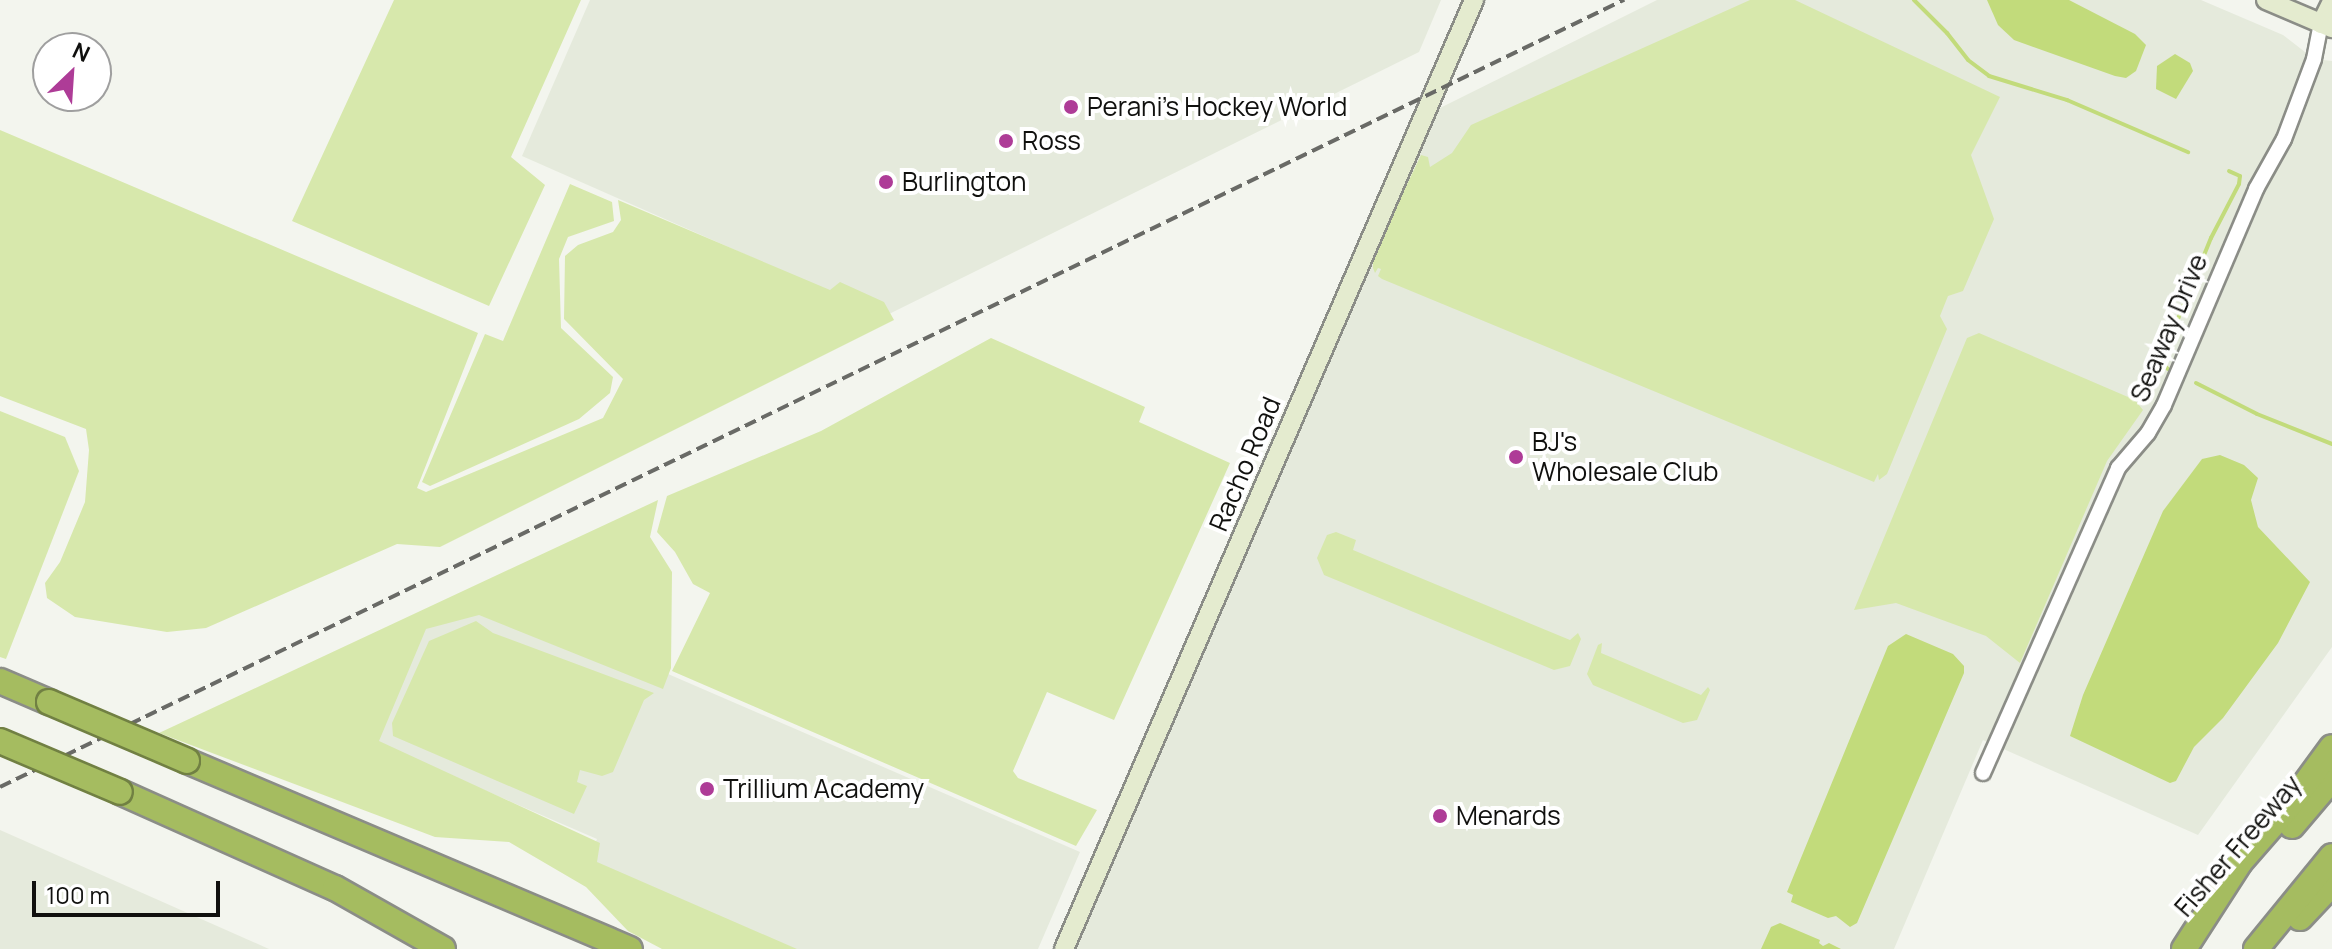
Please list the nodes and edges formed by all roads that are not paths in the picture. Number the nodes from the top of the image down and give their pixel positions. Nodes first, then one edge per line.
1 (1474, 0) edge
2 (2266, 0) edge
3 (2332, 1) edge
4 (2327, 26) edge
5 (0, 681) edge
6 (0, 741) edge
7 (2332, 747) edge
8 (1983, 773) dead end
9 (2332, 779) edge
10 (2332, 856) edge
11 (2332, 884) edge
12 (443, 949) edge
13 (630, 949) edge
14 (1064, 949) edge
15 (2185, 949) edge
16 (2256, 949) edge
17 (2271, 949) edge

1 - 14 street, Racho Road
2 - 4 street
3 - 4 street
4 - 8 street, Seaway Drive
5 - 13 highway, bridge
6 - 12 highway, bridge
7 - 15 highway
9 - 15 highway, Fisher Freeway
10 - 16 highway
11 - 17 highway

